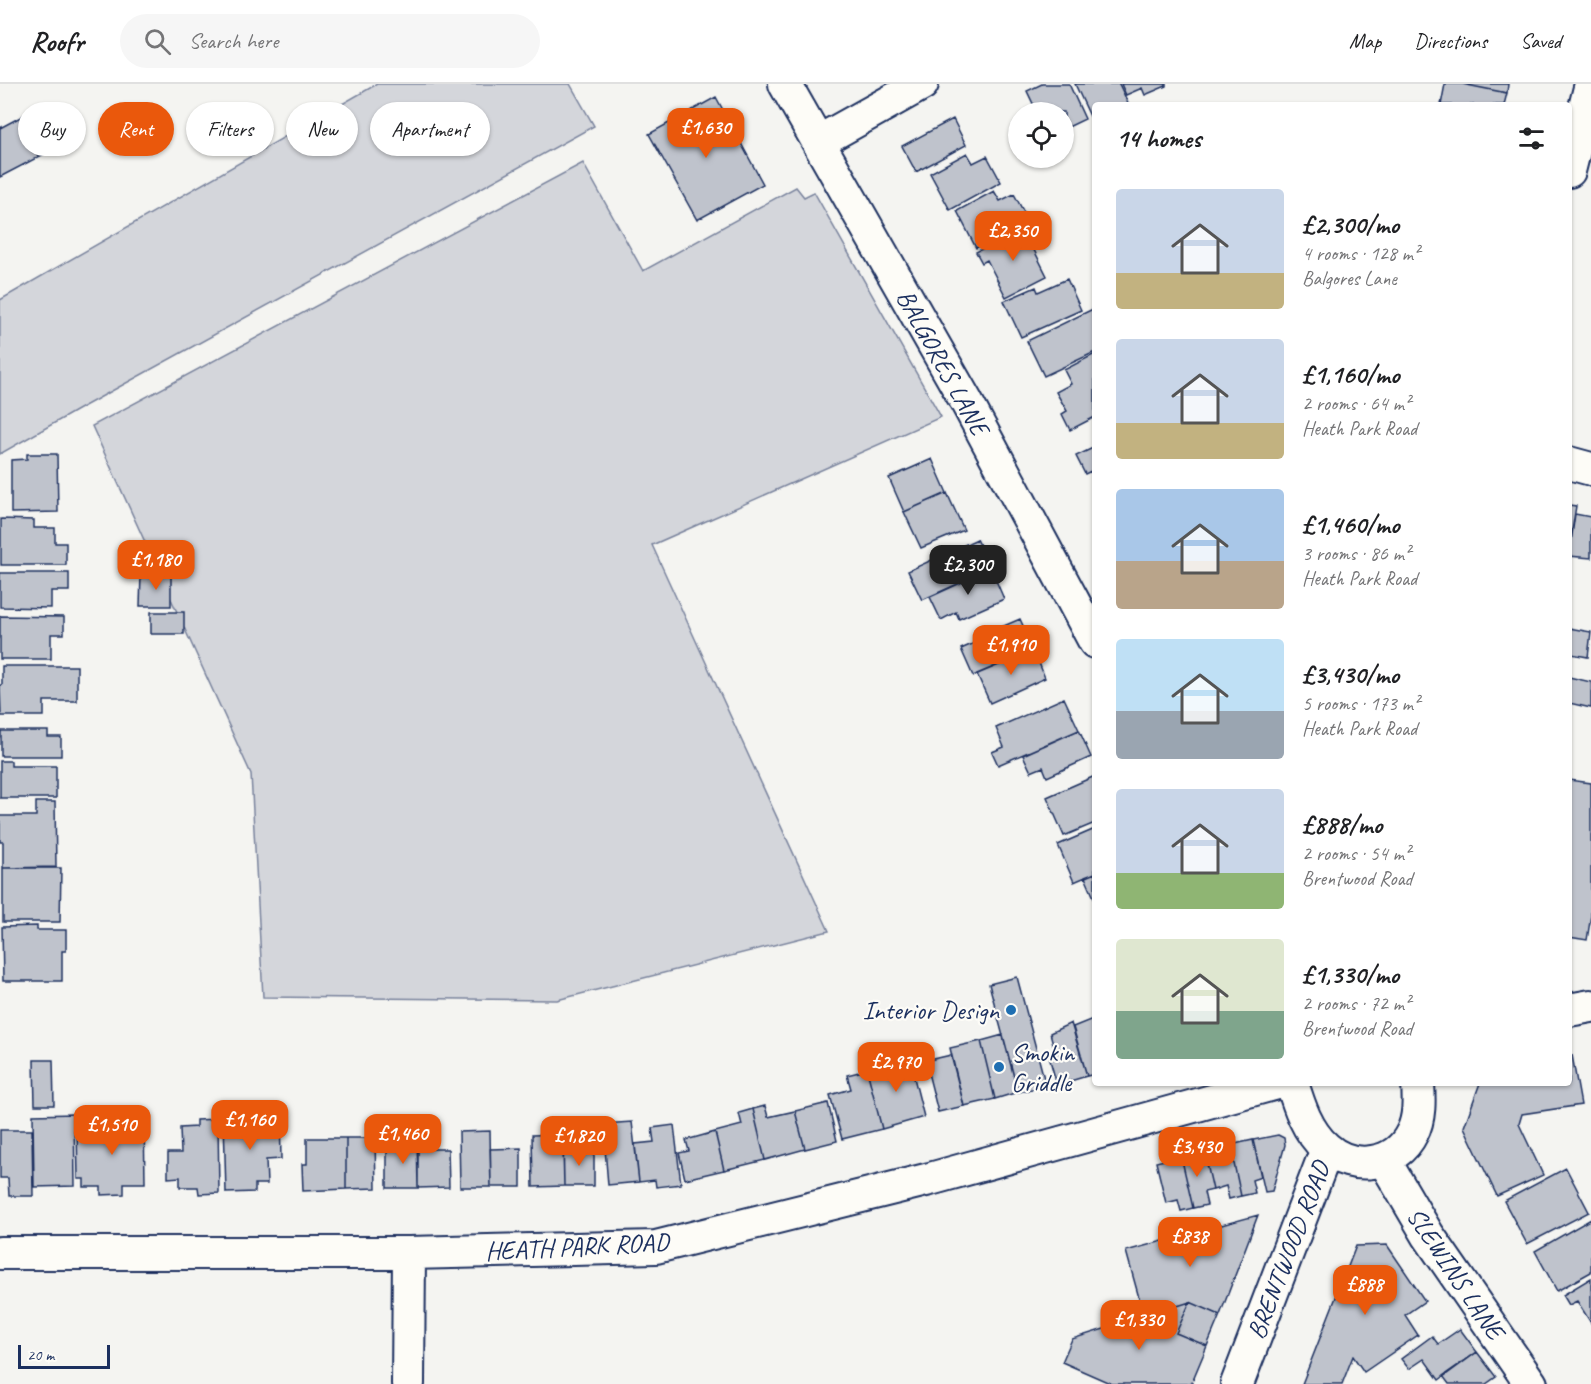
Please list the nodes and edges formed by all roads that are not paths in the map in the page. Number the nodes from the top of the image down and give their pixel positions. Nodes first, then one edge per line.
1 (786, 84) edge
2 (922, 84) edge
3 (1591, 84) edge
4 (1587, 120) edge
5 (818, 142) junction
6 (1572, 162) edge
7 (1572, 465) edge
8 (1591, 469) edge
9 (1092, 636) edge
10 (1591, 1006) edge
11 (1572, 1009) edge
12 (1266, 1086) edge
13 (1293, 1086) edge
14 (1418, 1086) edge
15 (1327, 1149) junction
16 (1384, 1160) junction
17 (0, 1253) edge
18 (409, 1253) junction
19 (408, 1384) edge
20 (1237, 1384) edge
21 (1531, 1384) edge

1 - 5 street, BALGORES LANE
2 - 5 street
3 - 4 street
4 - 6 street
5 - 9 street, BALGORES LANE
7 - 8 street
10 - 11 street
12 - 18 street, HEATH PARK ROAD
13 - 15 street
14 - 16 street
15 - 16 street
15 - 20 street, BRENTWOOD ROAD
16 - 21 street, SLEWINS LANE
17 - 18 street, HEATH PARK ROAD
18 - 19 street

